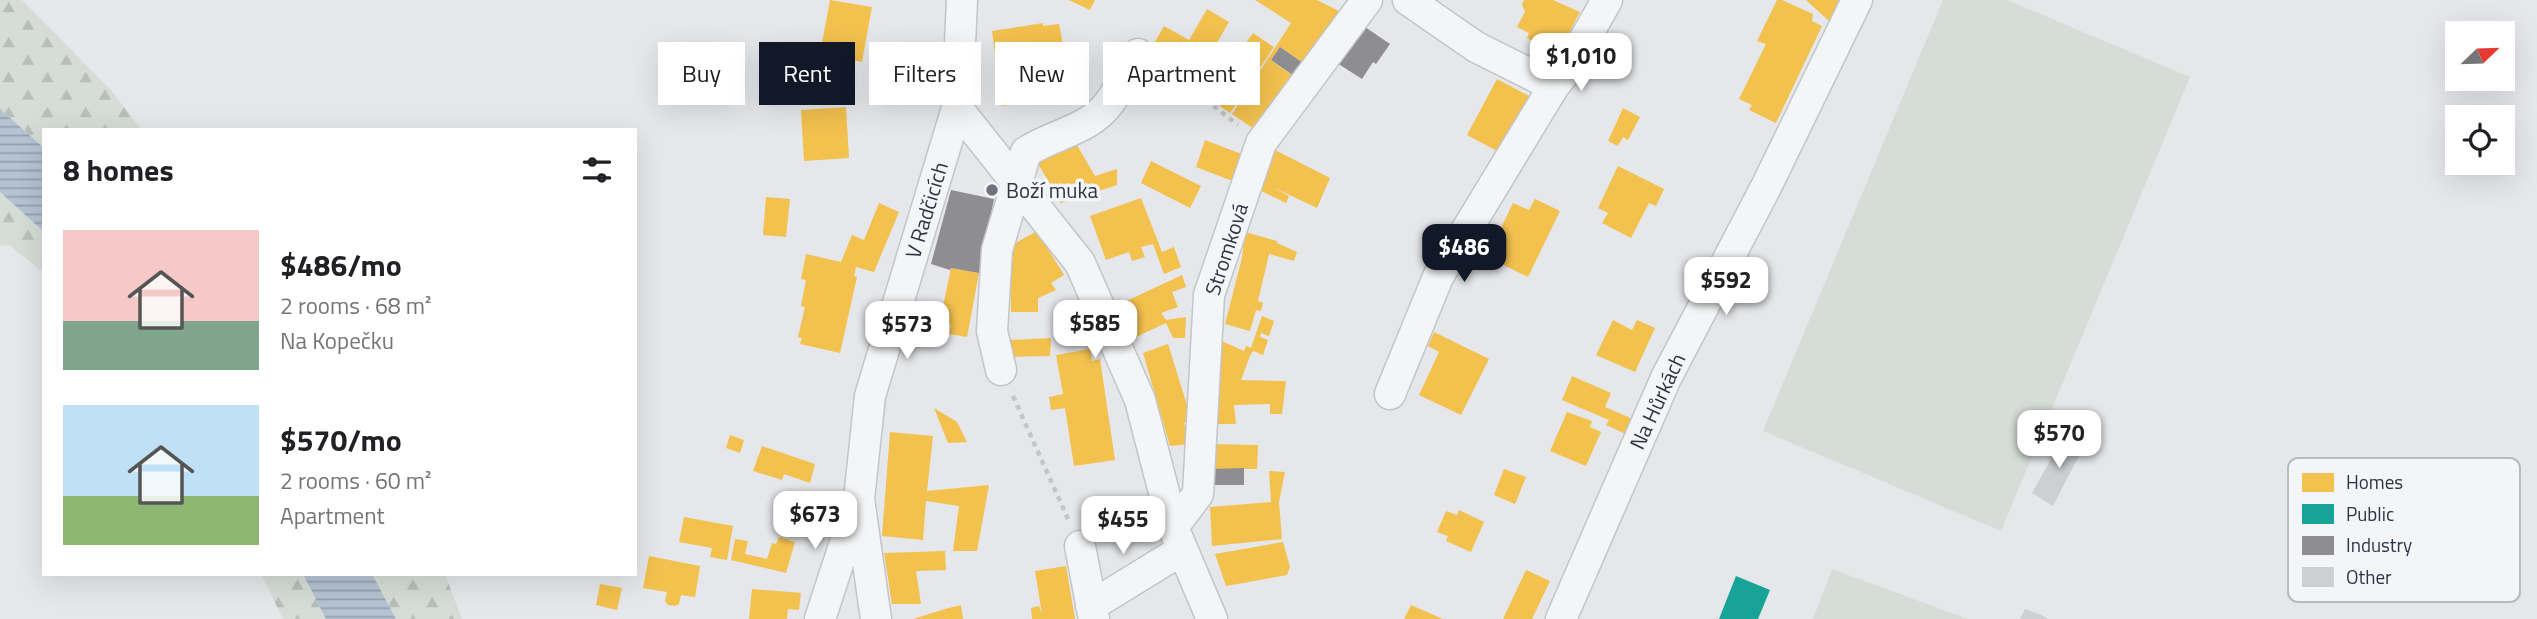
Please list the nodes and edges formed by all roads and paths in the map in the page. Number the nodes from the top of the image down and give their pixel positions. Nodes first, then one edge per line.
1 (962, 0) edge
2 (1367, 0) edge
3 (1408, 0) edge
4 (1606, 0) edge
5 (1857, 0) edge
6 (1554, 86) junction
7 (1107, 105) edge
8 (1211, 105) edge
9 (957, 108) junction
10 (1261, 143) junction
11 (1017, 180) junction
12 (1001, 370) joint
13 (1390, 394) dead end
14 (859, 499) junction
15 (1177, 538) junction
16 (1080, 546) joint
17 (1092, 612) edge
18 (820, 619) edge
19 (876, 619) edge
20 (1212, 619) edge
21 (1561, 619) edge

1 - 9 street, V Radčicích
2 - 10 street, Stromková
3 - 6 street
4 - 6 street
5 - 21 street, Na Hůrkách
6 - 13 street
7 - 11 street
8 - 10 path
9 - 11 street
9 - 14 street, V Radčicích
10 - 15 street, Stromková
11 - 12 street
11 - 15 street
12 - 16 path
14 - 18 street, V Radčicích
14 - 19 street, V Radčicích
15 - 17 street
15 - 20 street
16 - 17 street

